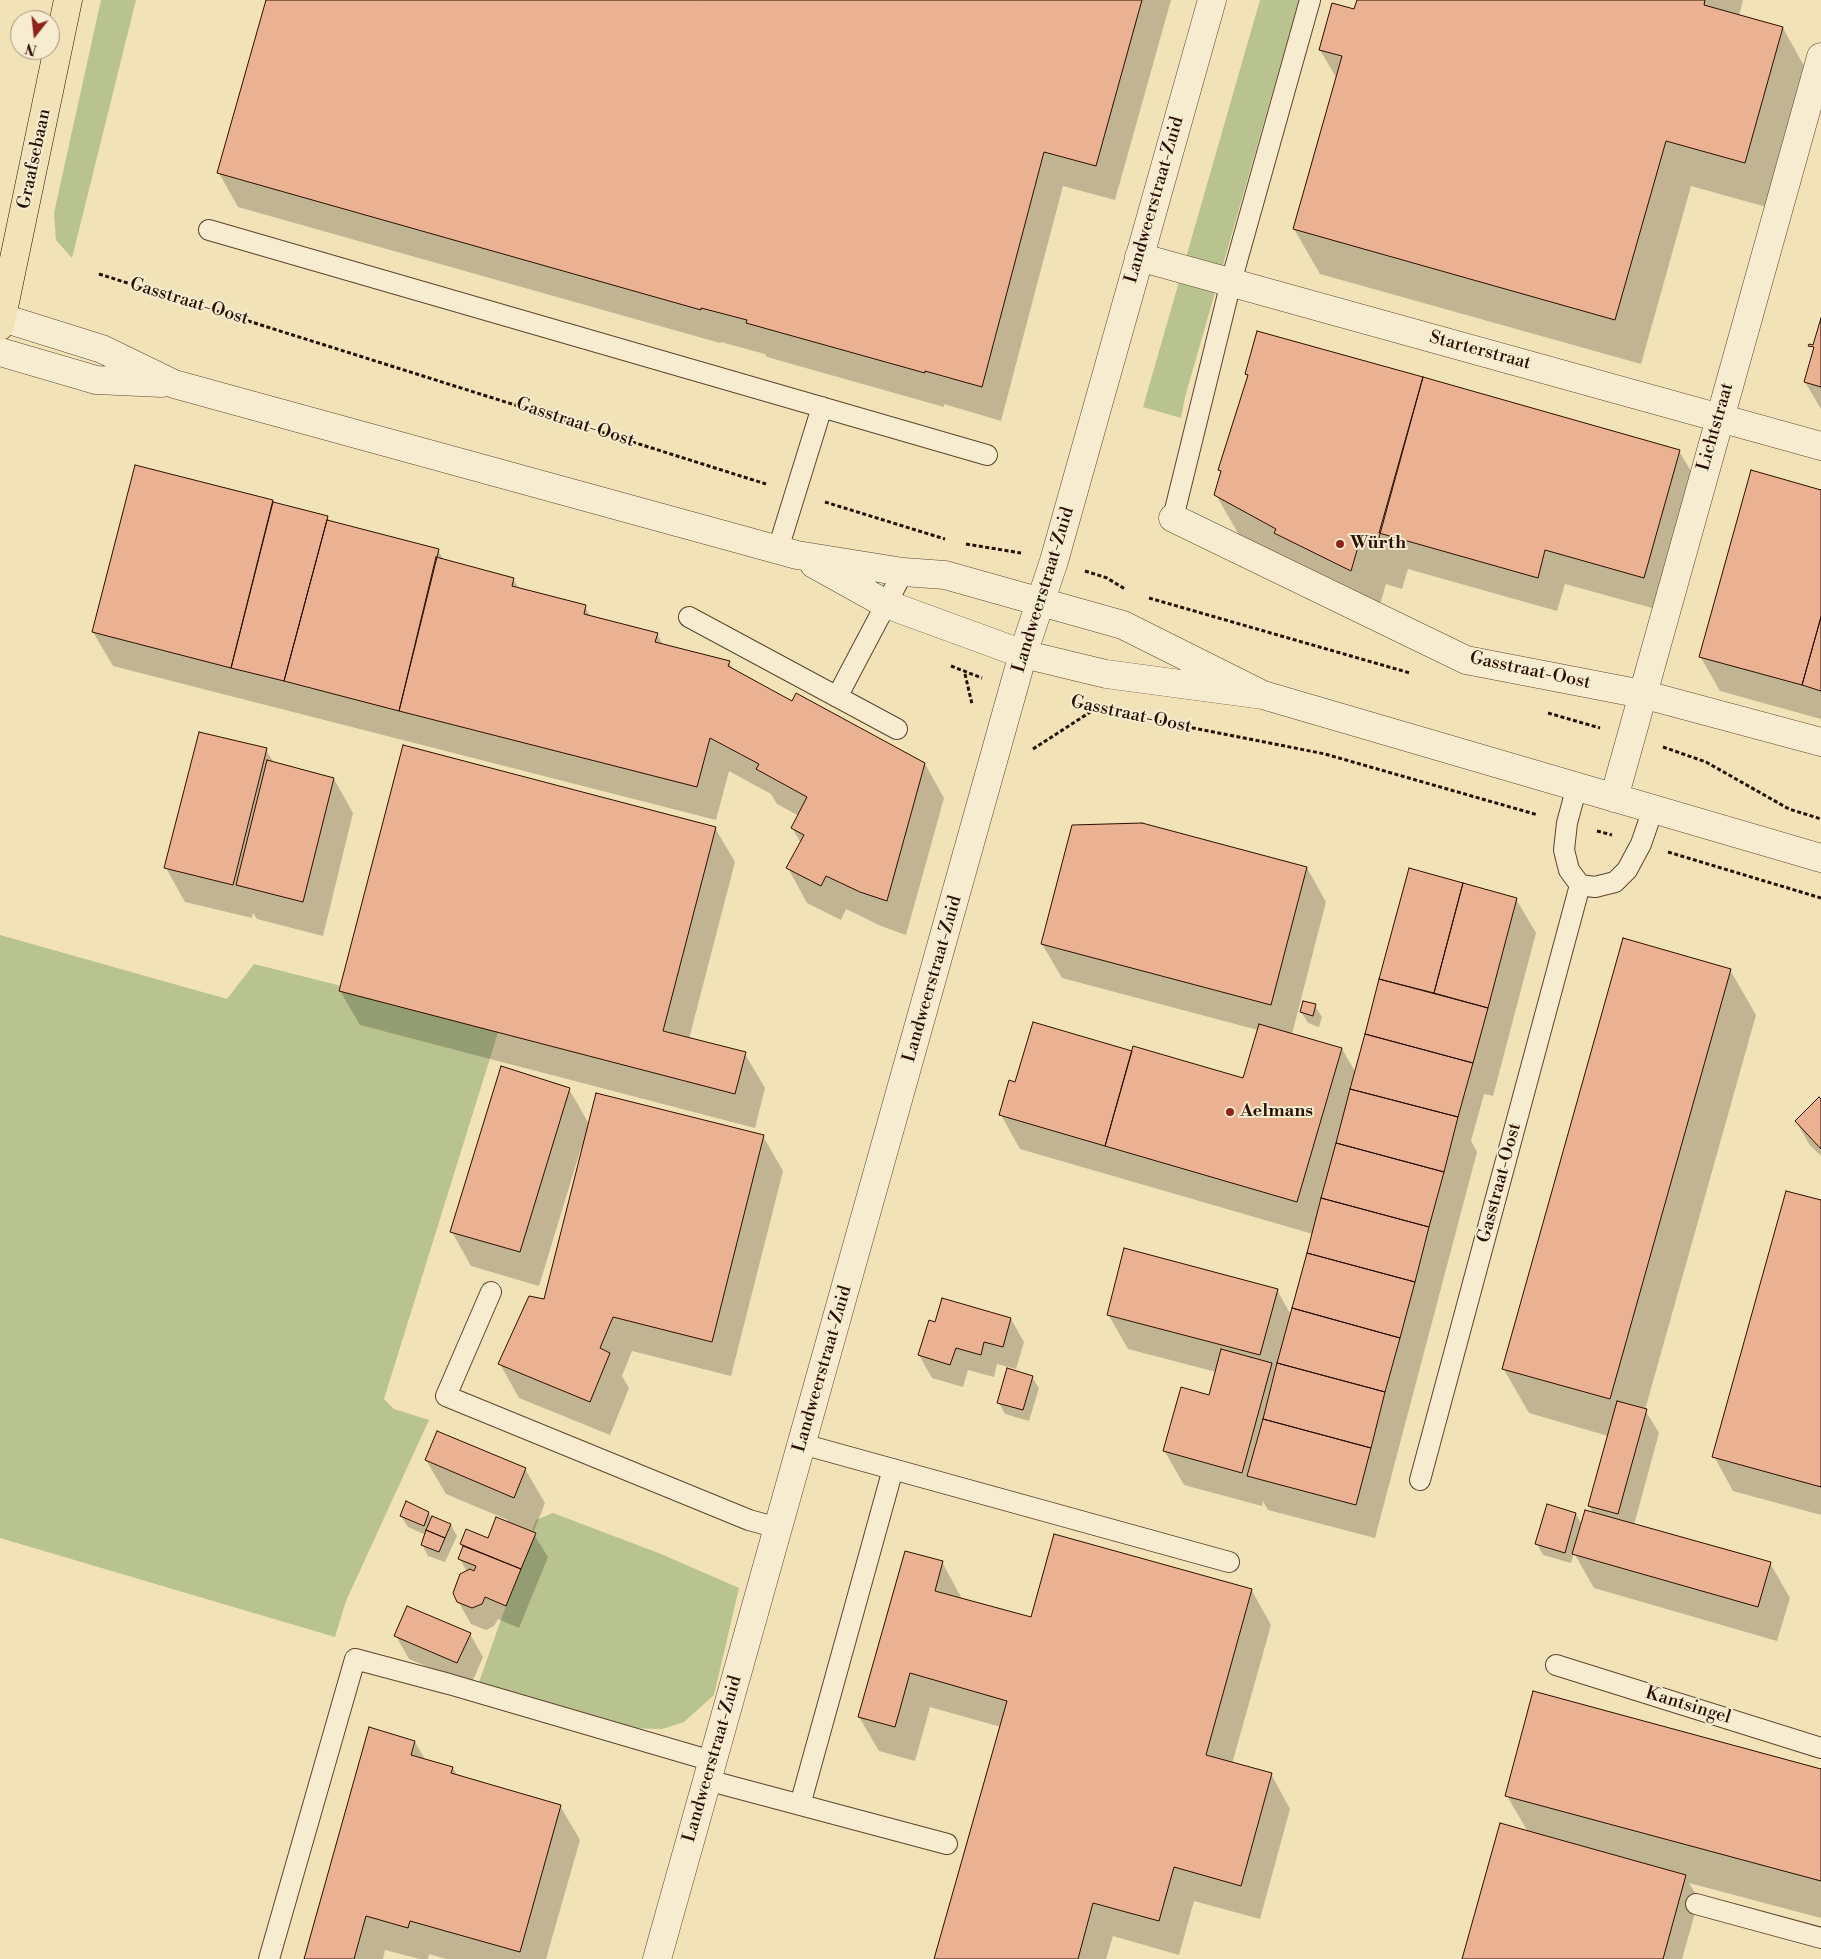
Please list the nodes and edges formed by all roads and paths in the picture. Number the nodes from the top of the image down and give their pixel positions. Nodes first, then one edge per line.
1 (68, 0) edge
2 (1212, 0) edge
3 (1310, 0) edge
4 (1821, 57) edge
5 (209, 230) dead end
6 (1139, 257) junction
7 (99, 274) dead end
8 (1231, 282) junction
9 (1, 320) edge
10 (0, 352) edge
11 (174, 384) junction
12 (822, 407) junction
13 (1719, 417) junction
14 (1821, 446) edge
15 (987, 455) dead end
16 (795, 493) junction
17 (1173, 518) joint
18 (954, 542) dead end
19 (964, 543) dead end
20 (788, 552) junction
21 (1054, 561) junction
22 (903, 572) junction
23 (1042, 601) junction
24 (886, 604) junction
25 (689, 617) dead end
26 (1023, 654) junction
27 (1642, 694) junction
28 (1263, 695) junction
29 (837, 697) junction
30 (1068, 702) dead end
31 (1095, 709) junction
32 (897, 729) dead end
33 (1821, 742) edge
34 (990, 775) junction
35 (1577, 786) junction
36 (1614, 798) junction
37 (1653, 809) junction
38 (1567, 823) junction
39 (1641, 844) junction
40 (1821, 858) edge
41 (1580, 885) junction
42 (1821, 898) edge
43 (491, 1292) dead end
44 (802, 1444) junction
45 (892, 1469) junction
46 (1420, 1480) dead end
47 (778, 1528) junction
48 (1229, 1562) dead end
49 (1556, 1665) dead end
50 (1821, 1748) edge
51 (710, 1771) junction
52 (800, 1805) junction
53 (947, 1844) dead end
54 (1696, 1904) dead end
55 (1821, 1938) edge
56 (269, 1959) edge
57 (657, 1959) edge

1 - 9 main road, Graafsebaan
2 - 6 street, Landweerstraat-Zuid
3 - 8 lane
4 - 13 street, Lichtstraat
5 - 12 lane
6 - 8 street, Starterstraat
6 - 21 street, Landweerstraat-Zuid
7 - 16 path, Gasstraat-Oost
8 - 13 street, Starterstraat
8 - 17 lane
9 - 11 street, Gasstraat-Oost
10 - 11 street, Gasstraat-Oost
11 - 20 street, Gasstraat-Oost
12 - 15 lane
12 - 16 lane
13 - 14 street, Starterstraat
13 - 27 street, Lichtstraat
16 - 18 path, Gasstraat-Oost
16 - 20 lane
17 - 27 street, Gasstraat-Oost
19 - 21 path
20 - 22 street, Gasstraat-Oost
20 - 24 street, Gasstraat-Oost
21 - 23 street, Landweerstraat-Zuid
22 - 23 street, Gasstraat-Oost
22 - 24 lane
23 - 26 street, Landweerstraat-Zuid
23 - 28 street, Gasstraat-Oost
24 - 26 street, Gasstraat-Oost
24 - 29 lane
25 - 29 lane
26 - 28 street, Gasstraat-Oost
26 - 34 street, Landweerstraat-Zuid
27 - 33 street, Gasstraat-Oost
27 - 36 street, Lichtstraat
28 - 35 street, Gasstraat-Oost
29 - 32 lane
30 - 31 path, Gasstraat-Oost
31 - 34 path
31 - 38 path, Gasstraat-Oost
34 - 44 street, Landweerstraat-Zuid
35 - 36 street, Gasstraat-Oost
35 - 38 lane
36 - 37 street, Gasstraat-Oost
37 - 39 lane
37 - 40 street, Gasstraat-Oost
38 - 39 path, Gasstraat-Oost
38 - 41 lane
39 - 41 lane
39 - 42 path, Gasstraat-Oost
41 - 46 lane, Gasstraat-Oost
43 - 47 lane
44 - 45 lane
44 - 47 street, Landweerstraat-Zuid
45 - 48 lane
45 - 52 lane
47 - 51 street, Landweerstraat-Zuid
49 - 50 lane, Kantsingel
51 - 52 lane
51 - 56 lane
51 - 57 street, Landweerstraat-Zuid
52 - 53 lane
54 - 55 lane

